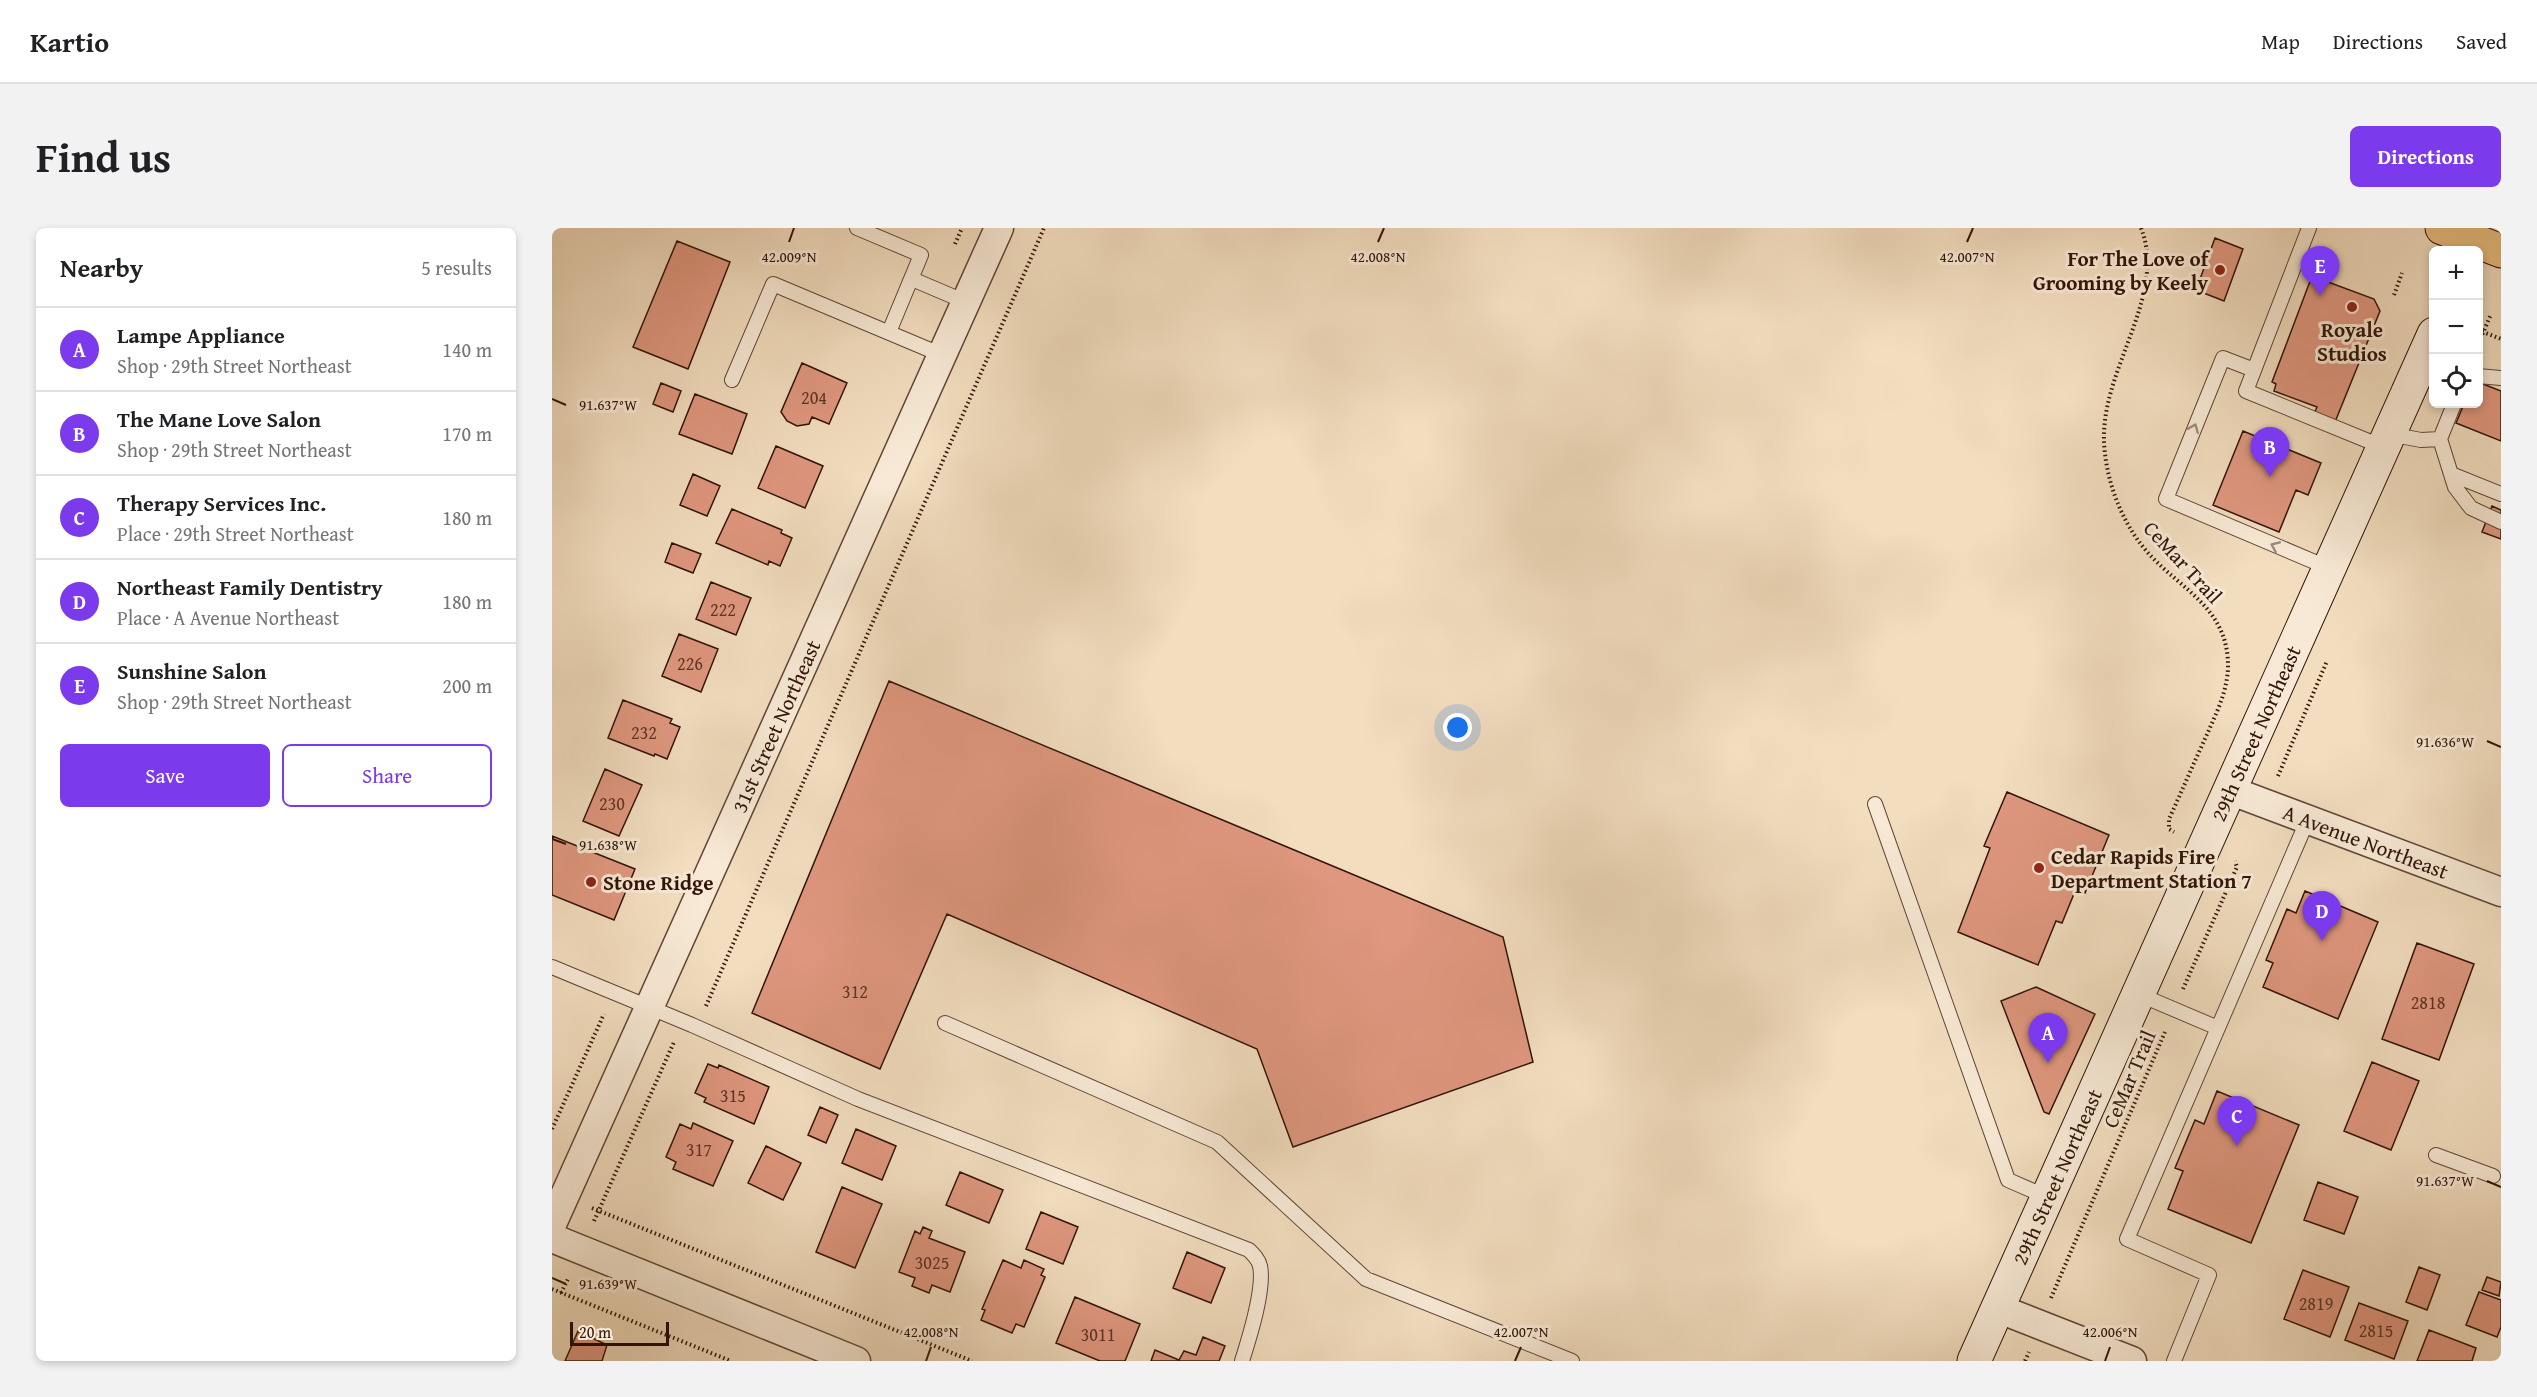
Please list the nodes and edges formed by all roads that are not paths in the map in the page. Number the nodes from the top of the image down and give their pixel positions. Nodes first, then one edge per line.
1 (856, 228) edge
2 (999, 228) edge
3 (2309, 228) edge
4 (2442, 228) edge
5 (2482, 243) edge
6 (912, 279) junction
7 (966, 302) junction
8 (889, 332) junction
9 (2429, 343) edge
10 (942, 355) junction
11 (2254, 370) junction
12 (2483, 376) edge
13 (2501, 378) edge
14 (732, 380) dead end
15 (2452, 408) edge
16 (2440, 439) junction
17 (2386, 440) junction
18 (2451, 474) junction
19 (2501, 494) edge
20 (2501, 522) edge
21 (2329, 568) junction
22 (2229, 790) junction
23 (1875, 804) dead end
24 (2308, 819) junction
25 (2501, 892) edge
26 (552, 967) edge
27 (2138, 994) junction
28 (650, 1008) junction
29 (945, 1023) dead end
30 (2218, 1028) junction
31 (2436, 1155) dead end
32 (2493, 1176) dead end
33 (2047, 1197) junction
34 (552, 1224) edge
35 (552, 1238) edge
36 (1997, 1308) junction
37 (856, 1361) edge
38 (1242, 1361) edge
39 (1572, 1361) edge
40 (1974, 1361) edge
41 (2132, 1361) edge
42 (2174, 1361) edge

1 - 6 lane
2 - 7 street, 31st Street Northeast
3 - 11 lane
4 - 5 main road
6 - 7 lane
6 - 8 lane
7 - 10 street, 31st Street Northeast
8 - 10 lane
8 - 14 lane
9 - 17 main road, 29th Street Northeast
10 - 28 street, 31st Street Northeast
11 - 17 lane
21 -> 11 lane
12 - 13 lane
15 - 16 lane
16 - 17 lane
16 - 18 lane
17 - 21 main road, 29th Street Northeast
18 - 19 lane
18 - 20 lane
21 - 22 main road, 29th Street Northeast
22 - 24 street, A Avenue Northeast
22 - 27 main road, 29th Street Northeast
23 - 33 lane
24 - 25 street, A Avenue Northeast
24 - 30 lane
26 - 28 lane
27 - 30 lane
27 - 33 main road, 29th Street Northeast
28 - 34 street, 31st Street Northeast
28 - 38 lane
29 - 39 lane
30 - 42 lane
31 - 32 lane
33 - 36 main road, 29th Street Northeast
35 - 37 street
36 - 40 main road, 29th Street Northeast
36 - 41 street

